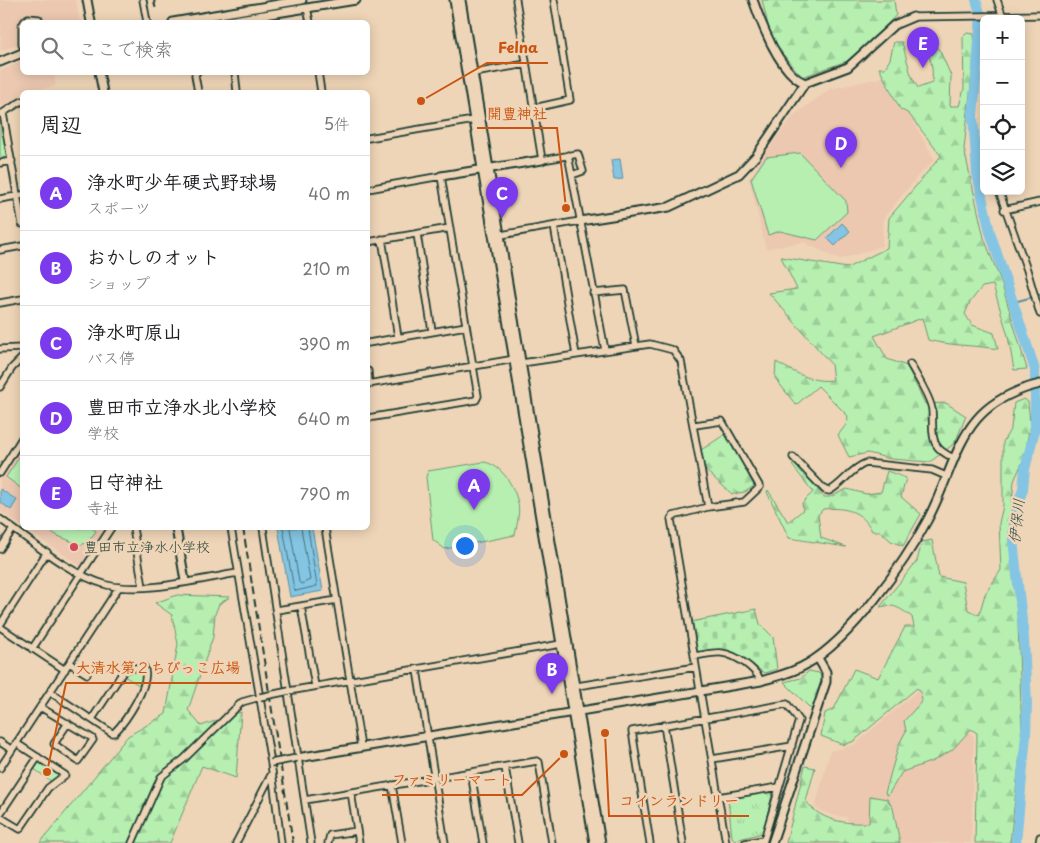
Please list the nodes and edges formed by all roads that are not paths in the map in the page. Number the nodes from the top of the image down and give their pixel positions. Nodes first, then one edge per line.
1 (87, 0) edge
2 (143, 0) edge
3 (302, 0) edge
4 (356, 0) edge
5 (454, 0) edge
6 (461, 0) edge
7 (516, 0) edge
8 (554, 0) edge
9 (753, 0) edge
10 (997, 0) edge
11 (307, 8) junction
12 (980, 15) edge
13 (1001, 15) edge
14 (1025, 15) edge
15 (1040, 15) edge
16 (913, 17) joint
17 (224, 19) edge
18 (27, 20) edge
19 (39, 20) edge
20 (91, 20) edge
21 (147, 20) edge
22 (207, 20) edge
23 (310, 20) edge
24 (20, 54) edge
25 (0, 62) edge
26 (526, 64) junction
27 (474, 73) junction
28 (100, 75) edge
29 (195, 75) edge
30 (235, 75) edge
31 (318, 75) edge
32 (805, 84) junction
33 (103, 90) edge
34 (198, 90) edge
35 (237, 90) edge
36 (321, 90) edge
37 (20, 102) edge
38 (534, 108) junction
39 (2, 114) edge
40 (474, 120) junction
41 (370, 138) edge
42 (568, 155) junction
43 (542, 160) junction
44 (12, 161) junction
45 (0, 163) edge
46 (487, 169) junction
47 (572, 174) junction
48 (441, 176) junction
49 (370, 189) edge
50 (20, 195) edge
51 (1000, 195) edge
52 (0, 198) edge
53 (1040, 202) edge
54 (1004, 210) junction
55 (580, 221) junction
56 (554, 226) junction
57 (450, 228) junction
58 (417, 234) junction
59 (501, 235) junction
60 (382, 239) junction
61 (370, 242) edge
62 (20, 246) edge
63 (0, 250) edge
64 (593, 293) junction
65 (20, 299) edge
66 (0, 303) edge
67 (1040, 314) edge
68 (466, 326) junction
69 (432, 331) junction
70 (398, 337) junction
71 (370, 342) edge
72 (636, 346) junction
73 (20, 348) edge
74 (0, 349) edge
75 (605, 350) junction
76 (576, 355) junction
77 (515, 359) junction
78 (20, 360) edge
79 (522, 363) junction
80 (910, 364) dead end
81 (473, 366) junction
82 (370, 384) edge
83 (1040, 384) edge
84 (0, 387) edge
85 (370, 418) edge
86 (695, 425) junction
87 (20, 441) edge
88 (793, 457) dead end
89 (954, 458) junction
90 (0, 473) edge
91 (946, 476) junction
92 (708, 507) junction
93 (0, 519) edge
94 (13, 528) junction
95 (110, 530) edge
96 (133, 530) edge
97 (176, 530) edge
98 (231, 530) edge
99 (263, 530) edge
100 (325, 530) edge
101 (0, 549) edge
102 (47, 552) junction
103 (238, 573) junction
104 (81, 574) junction
105 (185, 581) junction
106 (119, 587) junction
107 (143, 588) junction
108 (337, 600) junction
109 (301, 606) junction
110 (277, 610) junction
111 (0, 626) edge
112 (561, 644) junction
113 (32, 649) junction
114 (694, 656) junction
115 (818, 658) junction
116 (69, 664) junction
117 (696, 666) junction
118 (65, 670) junction
119 (417, 670) junction
120 (86, 674) dead end
121 (351, 680) junction
122 (761, 680) junction
123 (314, 686) junction
124 (577, 686) junction
125 (289, 691) junction
126 (701, 691) junction
127 (50, 692) junction
128 (260, 697) junction
129 (40, 707) junction
130 (581, 710) junction
131 (572, 712) junction
132 (704, 718) junction
133 (92, 719) junction
134 (68, 723) junction
135 (664, 725) junction
136 (427, 736) junction
137 (0, 742) edge
138 (16, 743) junction
139 (792, 746) junction
140 (361, 748) junction
141 (12, 750) junction
142 (38, 757) junction
143 (297, 758) junction
144 (712, 759) junction
145 (271, 763) junction
146 (505, 767) junction
147 (0, 768) edge
148 (472, 773) junction
149 (271, 775) junction
150 (434, 778) junction
151 (392, 786) junction
152 (779, 787) junction
153 (351, 792) junction
154 (718, 798) junction
155 (305, 800) junction
156 (0, 815) edge
157 (357, 831) junction
158 (1040, 837) edge
159 (763, 842) edge
160 (132, 843) edge
161 (236, 843) edge
162 (281, 843) edge
163 (311, 843) edge
164 (328, 843) edge
165 (359, 843) edge
166 (402, 843) edge
167 (445, 843) edge
168 (483, 843) edge
169 (518, 843) edge
170 (552, 843) edge
171 (594, 843) edge
172 (602, 843) edge
173 (650, 843) edge
174 (684, 843) edge
175 (726, 843) edge
176 (745, 843) edge
177 (772, 843) edge
178 (1039, 843) edge

1 - 20 street
2 - 21 street
3 - 17 street
4 - 11 street
5 - 40 street
6 - 27 street
7 - 26 street
8 - 38 street
9 - 32 street
10 - 13 street
11 - 17 street
11 - 23 street
12 - 16 street
14 - 15 street
16 - 32 street
17 - 22 street
18 - 19 street
24 - 25 street
26 - 27 street
26 - 38 street
27 - 46 street
28 - 33 street
29 - 34 street
30 - 35 street
31 - 36 street
32 - 55 street
37 - 39 street
38 - 43 street
39 - 44 street
40 - 41 street
40 - 46 street
42 - 43 street
42 - 47 street
42 - 47 street
43 - 46 street
44 - 45 street
44 - 50 street
46 - 48 street
46 - 59 street
46 - 77 street
47 - 55 street
48 - 49 street
48 - 57 street
50 - 52 street
51 - 54 street
53 - 54 street
54 - 67 street
55 - 56 street
55 - 64 street
56 - 59 street
56 - 76 street
57 - 58 street
57 - 68 street
58 - 60 street
58 - 69 street
59 - 79 street
60 - 61 street
60 - 70 street
62 - 63 street
64 - 72 street
64 - 75 street
65 - 66 street
68 - 69 street
68 - 81 street
69 - 70 street
70 - 71 street
72 - 75 street
72 - 86 street
73 - 74 street
75 - 76 street
76 - 79 street
77 - 81 street
77 - 112 street
78 - 84 street
79 - 124 street
80 - 89 street
81 - 82 street
81 - 85 street
83 - 89 street
86 - 92 street
86 - 92 street
87 - 90 street
88 - 91 street
89 - 91 street
91 - 115 street
92 - 114 street
93 - 94 street
94 - 101 street
94 - 102 street
95 - 104 street
96 - 107 street
97 - 105 street
98 - 103 street
99 - 110 street
100 - 108 street
102 - 104 street
102 - 111 street
103 - 105 street
103 - 128 street
104 - 106 street
104 - 113 street
105 - 107 street
106 - 107 street
106 - 116 street
108 - 109 street
108 - 121 street
109 - 110 street
109 - 123 street
110 - 125 street
111 - 113 street
112 - 119 street
112 - 131 street
113 - 118 street
114 - 117 street
114 - 122 street
115 - 122 street
115 - 177 street
116 - 118 street
116 - 120 street
117 - 124 street
117 - 126 street
118 - 127 street
119 - 121 street
119 - 136 street
121 - 123 street
121 - 140 street
122 - 126 street
123 - 125 street
124 - 130 street
125 - 128 street, bridge
125 - 143 street
126 - 130 street
126 - 132 street
127 - 129 street
127 - 133 street
128 - 145 street
128 - 160 street
129 - 134 street
129 - 138 street
130 - 131 street
130 - 172 street
131 - 136 street
131 - 171 street
132 - 135 street
132 - 139 street
132 - 144 street
133 - 133 street
134 - 134 street
135 - 173 street
135 - 174 street
136 - 140 street
136 - 150 street
137 - 141 street
138 - 141 street
138 - 142 street
139 - 144 street
139 - 152 street
140 - 143 street
141 - 147 street
142 - 156 street
142 - 156 street
143 - 145 street, bridge
143 - 155 street
144 - 154 street
145 - 149 street
146 - 148 street
146 - 169 street
146 - 170 street
148 - 150 street
148 - 168 street
149 - 161 street
149 - 162 street
150 - 151 street
150 - 167 street
151 - 153 street
151 - 166 street
152 - 154 street
152 - 159 street
153 - 155 street
153 - 157 street
154 - 175 street
155 - 163 street
157 - 164 street
157 - 165 street
158 - 178 street
159 - 176 street

